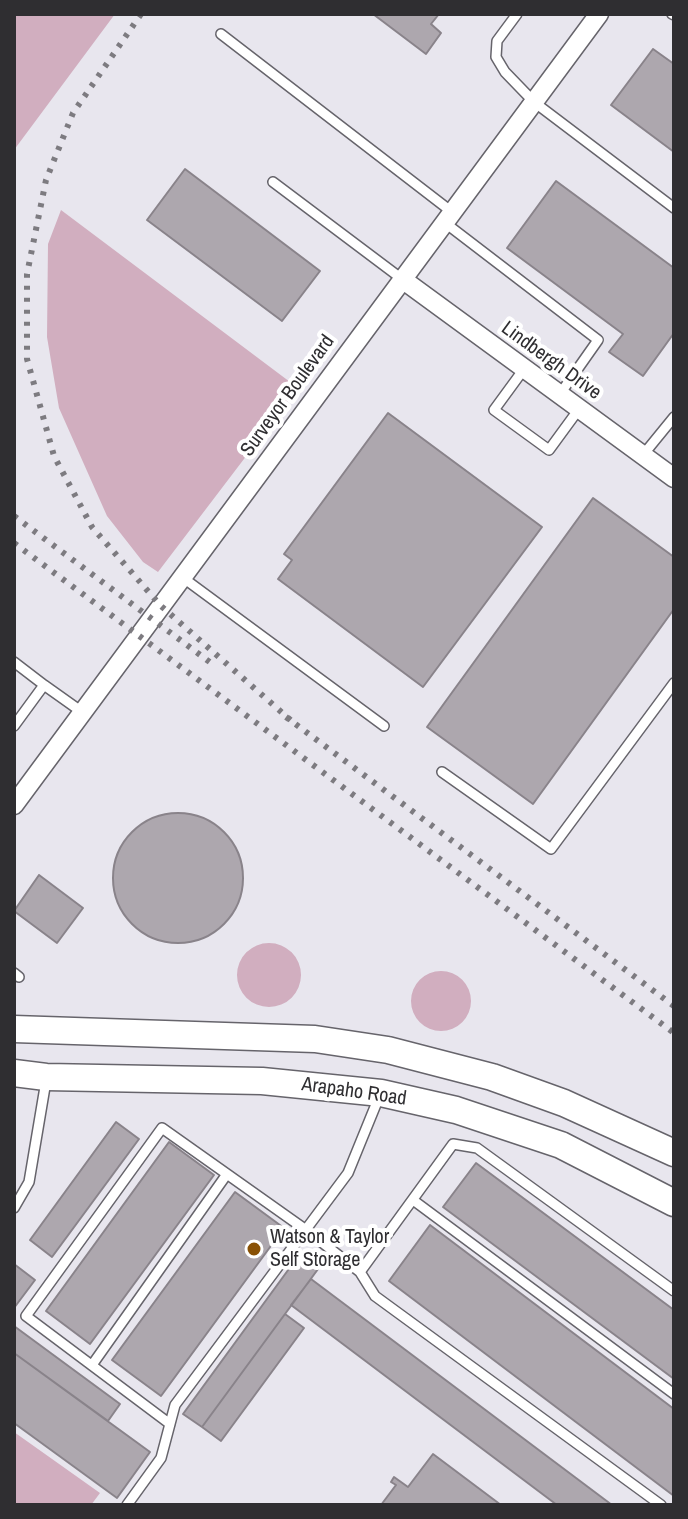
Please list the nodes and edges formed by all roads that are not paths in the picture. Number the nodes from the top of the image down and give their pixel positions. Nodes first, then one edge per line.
1 (517, 14) edge
2 (599, 14) edge
3 (221, 34) dead end
4 (534, 102) junction
5 (273, 182) dead end
6 (674, 208) edge
7 (448, 217) junction
8 (402, 279) junction
9 (524, 369) junction
10 (560, 394) junction
11 (579, 409) junction
12 (674, 417) edge
13 (643, 455) junction
14 (674, 478) edge
15 (182, 577) junction
16 (14, 662) edge
17 (674, 683) edge
18 (44, 685) junction
19 (82, 712) junction
20 (14, 726) edge
21 (384, 726) dead end
22 (442, 772) dead end
23 (14, 805) edge
24 (14, 1029) edge
25 (388, 1050) junction
26 (14, 1073) edge
27 (46, 1077) junction
28 (381, 1093) junction
29 (674, 1153) edge
30 (227, 1174) junction
31 (413, 1200) junction
32 (674, 1203) edge
33 (14, 1208) edge
34 (306, 1230) junction
35 (360, 1272) junction
36 (674, 1291) edge
37 (92, 1365) junction
38 (674, 1394) edge
39 (170, 1424) junction
40 (127, 1505) edge
41 (661, 1505) edge

1 - 4 lane
2 - 4 street, Surveyor Boulevard
3 - 7 lane
4 - 6 lane
4 - 7 street, Surveyor Boulevard
5 - 8 lane
7 - 8 street, Surveyor Boulevard
7 - 10 lane
8 - 9 street, Lindbergh Drive
8 - 15 street, Surveyor Boulevard
9 - 10 street, Lindbergh Drive
9 - 11 lane
10 - 11 street, Lindbergh Drive
11 - 13 street, Lindbergh Drive
12 - 13 lane
13 - 14 street, Lindbergh Drive
15 - 19 street, Surveyor Boulevard
15 - 21 lane
16 - 18 lane
17 - 22 lane
18 - 19 lane
18 - 20 lane
19 - 23 street, Surveyor Boulevard
24 - 25 main road
25 - 28 main road
25 - 29 main road
26 - 27 main road, Arapaho Road
27 - 28 main road, Arapaho Road
27 - 33 lane
28 - 32 main road, Arapaho Road
28 - 34 lane
30 - 34 lane
30 - 37 lane
30 - 37 lane
31 - 35 lane
31 - 36 lane
31 - 38 lane
34 - 35 lane
34 - 39 lane
35 - 41 lane
37 - 39 lane
39 - 40 lane

